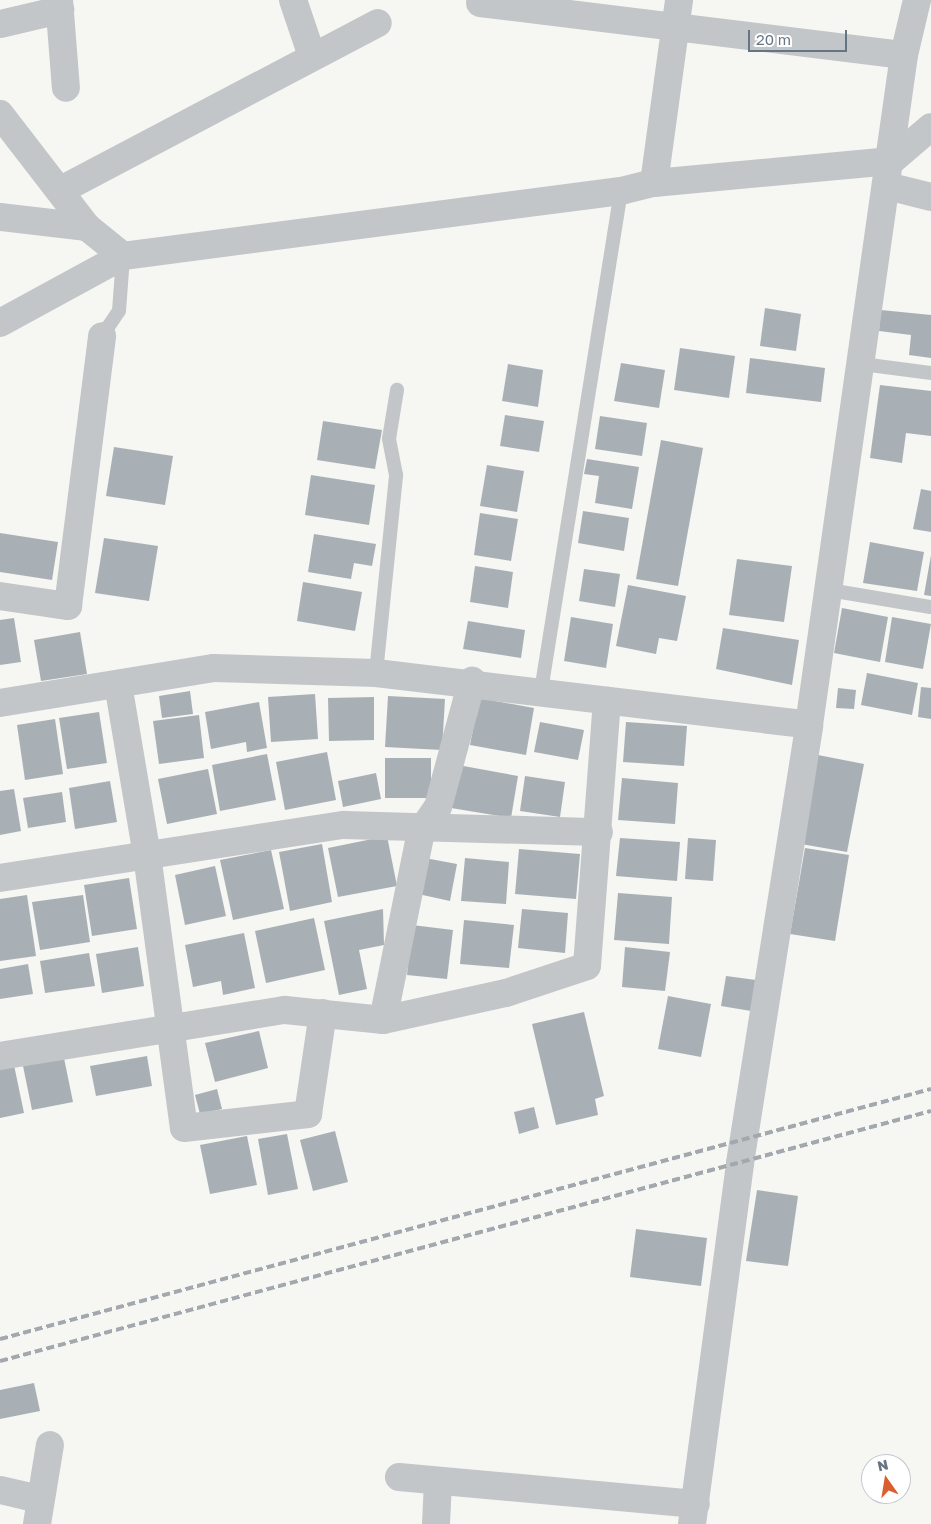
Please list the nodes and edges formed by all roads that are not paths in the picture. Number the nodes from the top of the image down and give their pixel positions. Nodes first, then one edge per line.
1 (293, 0) edge
2 (679, 0) edge
3 (917, 0) edge
4 (480, 3) dead end
5 (60, 5) edge
6 (378, 23) dead end
7 (0, 24) edge
8 (676, 29) junction
9 (904, 55) junction
10 (312, 56) junction
11 (66, 88) dead end
12 (1, 116) edge
13 (931, 127) edge
14 (889, 174) junction
15 (654, 183) junction
16 (61, 190) junction
17 (621, 191) junction
18 (931, 197) edge
19 (0, 217) edge
20 (87, 227) junction
21 (123, 256) junction
22 (0, 323) edge
23 (102, 336) joint
24 (862, 364) junction
25 (931, 373) edge
26 (397, 390) dead end
27 (829, 590) junction
28 (0, 596) edge
29 (931, 606) edge
30 (376, 673) junction
31 (472, 681) junction
32 (118, 684) junction
33 (541, 691) junction
34 (608, 701) junction
35 (0, 703) edge
36 (809, 726) junction
37 (421, 831) junction
38 (599, 832) junction
39 (148, 855) junction
40 (0, 878) edge
41 (323, 1014) junction
42 (383, 1020) junction
43 (172, 1027) junction
44 (0, 1056) edge
45 (50, 1445) dead end
46 (399, 1477) dead end
47 (438, 1481) junction
48 (0, 1490) edge
49 (38, 1512) edge
50 (694, 1514) edge
51 (436, 1524) edge

1 - 10 street
2 - 8 street
3 - 9 street
4 - 8 street
5 - 7 street
5 - 11 street
6 - 10 street
8 - 9 street
8 - 15 street
9 - 14 street
10 - 16 street
12 - 16 street
13 - 14 street
14 - 15 street
14 - 18 street
14 - 24 street
15 - 17 street
16 - 20 street
17 - 21 street
17 - 33 lane
19 - 20 street
20 - 21 street
21 - 22 street
21 - 23 lane
23 - 28 street
24 - 25 lane
24 - 27 street
26 - 30 lane
27 - 29 lane
27 - 36 street
30 - 31 street
30 - 32 street
31 - 33 street
31 - 37 street
32 - 35 street
32 - 39 street
33 - 34 street
34 - 36 street
34 - 38 street
36 - 50 street
37 - 38 street
37 - 39 street
37 - 42 street
38 - 42 street
39 - 40 street
39 - 43 street
41 - 42 street
41 - 43 street
41 - 43 street
43 - 44 street
45 - 49 street
46 - 47 street
47 - 50 street
47 - 51 street
48 - 49 street

